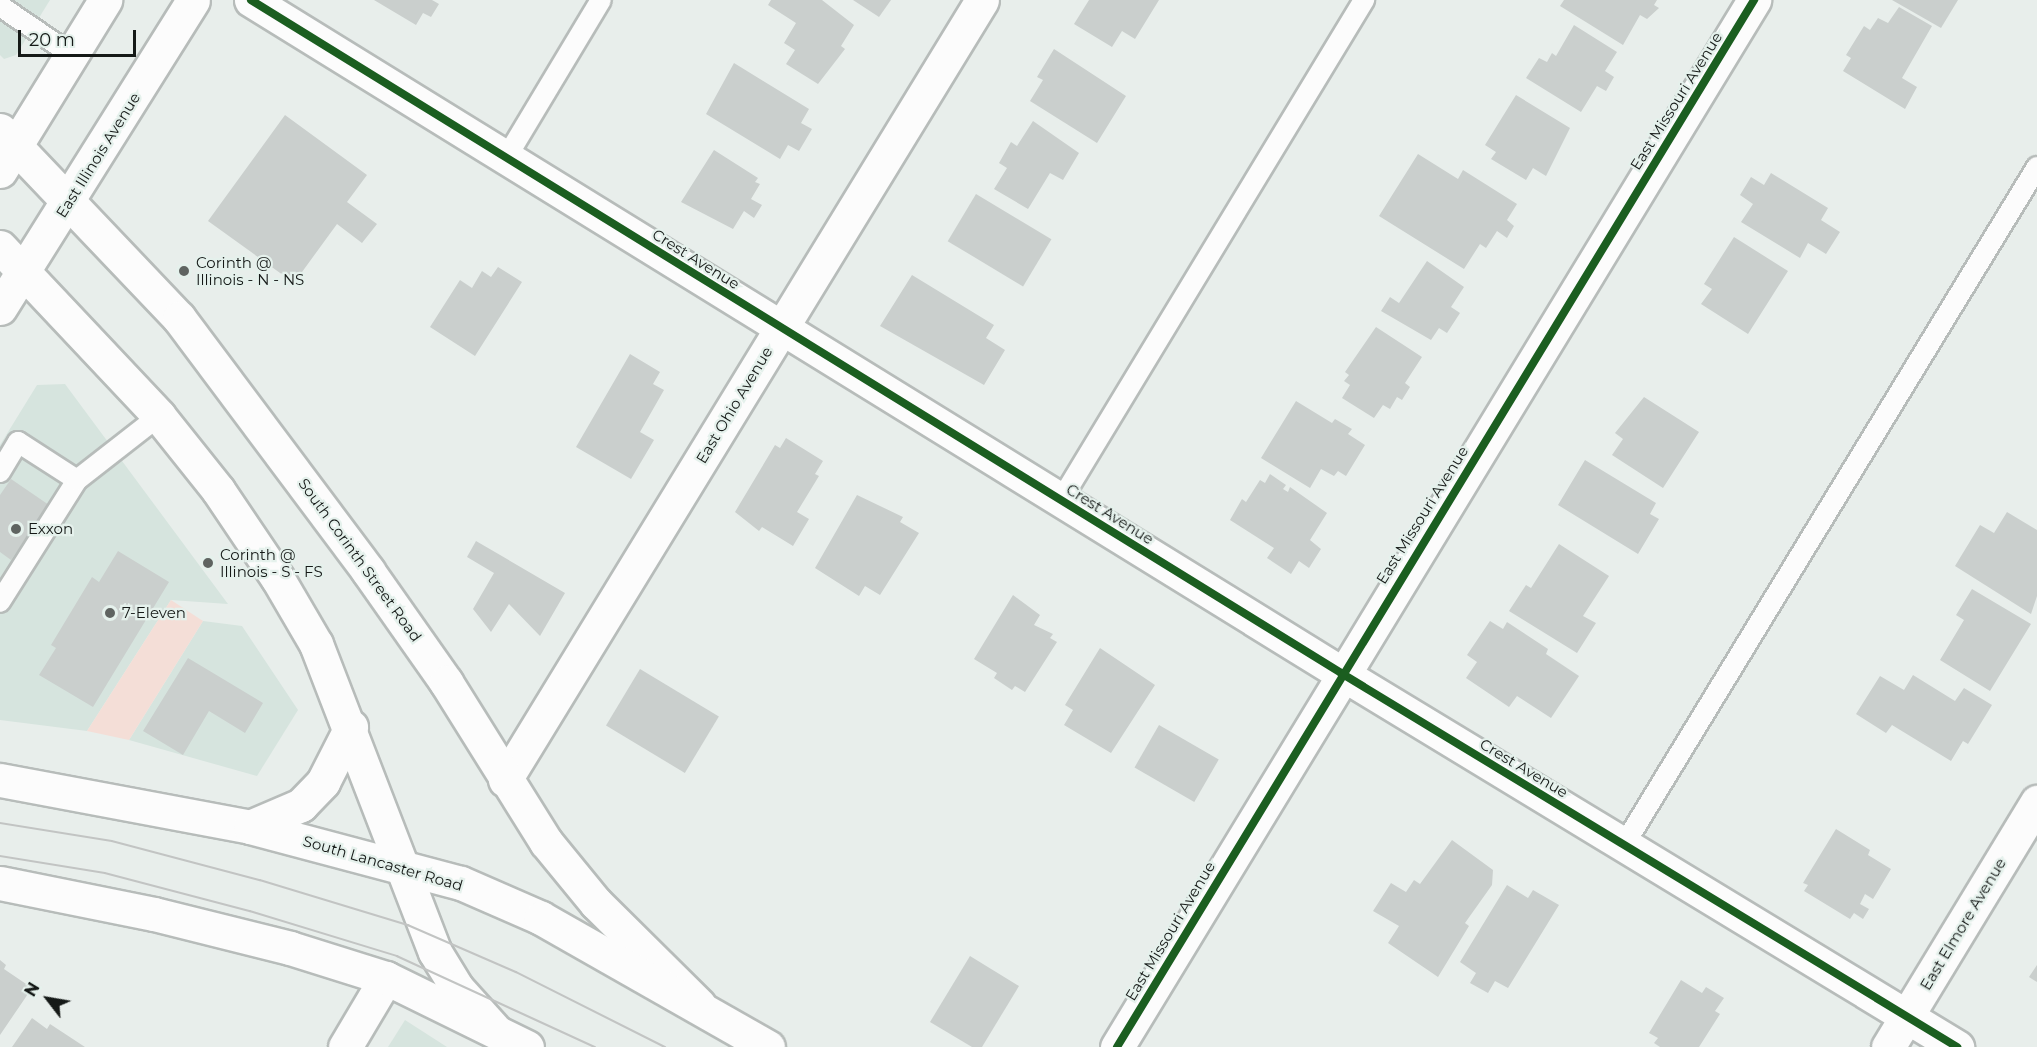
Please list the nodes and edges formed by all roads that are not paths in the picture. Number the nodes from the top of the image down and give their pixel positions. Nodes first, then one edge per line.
1 (105, 0) edge
2 (193, 0) edge
3 (251, 0) edge
4 (601, 0) edge
5 (982, 0) edge
6 (1364, 0) edge
7 (1754, 0) edge
8 (0, 6) edge
9 (72, 54) junction
10 (5, 149) edge
11 (506, 158) junction
12 (2037, 167) edge
13 (69, 201) junction
14 (0, 246) edge
15 (24, 270) junction
16 (0, 308) edge
17 (782, 328) junction
18 (159, 416) junction
19 (0, 472) edge
20 (77, 480) junction
21 (1061, 500) junction
22 (0, 602) edge
23 (1341, 673) junction
24 (351, 727) junction
25 (0, 780) edge
26 (506, 780) junction
27 (2037, 802) edge
28 (250, 827) junction
29 (1624, 845) junction
30 (403, 866) junction
31 (0, 883) edge
32 (386, 978) junction
33 (699, 1005) junction
34 (1906, 1017) junction
35 (493, 1028) junction
36 (345, 1047) edge
37 (527, 1047) edge
38 (768, 1047) edge
39 (1117, 1047) edge
40 (1888, 1047) edge
41 (1957, 1047) edge

1 - 9 street
2 - 13 street, East Illinois Avenue
3 - 11 street, Crest Avenue
4 - 11 lane
5 - 17 street, East Ohio Avenue
6 - 21 lane
7 - 23 street, East Missouri Avenue
8 - 9 lane
9 - 10 street
10 - 13 street, South Corinth Street Road
11 - 17 street, Crest Avenue
12 - 29 lane
13 - 15 street, East Illinois Avenue
13 - 26 street, South Corinth Street Road
14 - 15 street
15 - 16 street, East Illinois Avenue
15 - 18 street
17 - 21 street, Crest Avenue
17 - 26 street, East Ohio Avenue
18 - 20 lane
18 - 24 street
19 - 20 lane
20 - 22 lane
21 - 23 street, Crest Avenue
23 - 29 street, Crest Avenue
23 - 39 street, East Missouri Avenue
24 - 28 street
24 - 30 street
25 - 28 street, South Lancaster Road
26 - 33 street, South Corinth Street Road
27 - 34 street, East Elmore Avenue
28 - 30 street, South Lancaster Road
29 - 34 street, Crest Avenue
30 - 33 street, South Lancaster Road
30 - 35 street
31 - 32 street
32 - 35 street
32 - 36 street
33 - 38 street, South Lancaster Road
34 - 40 street, East Elmore Avenue
34 - 41 street, Crest Avenue
35 - 37 street

